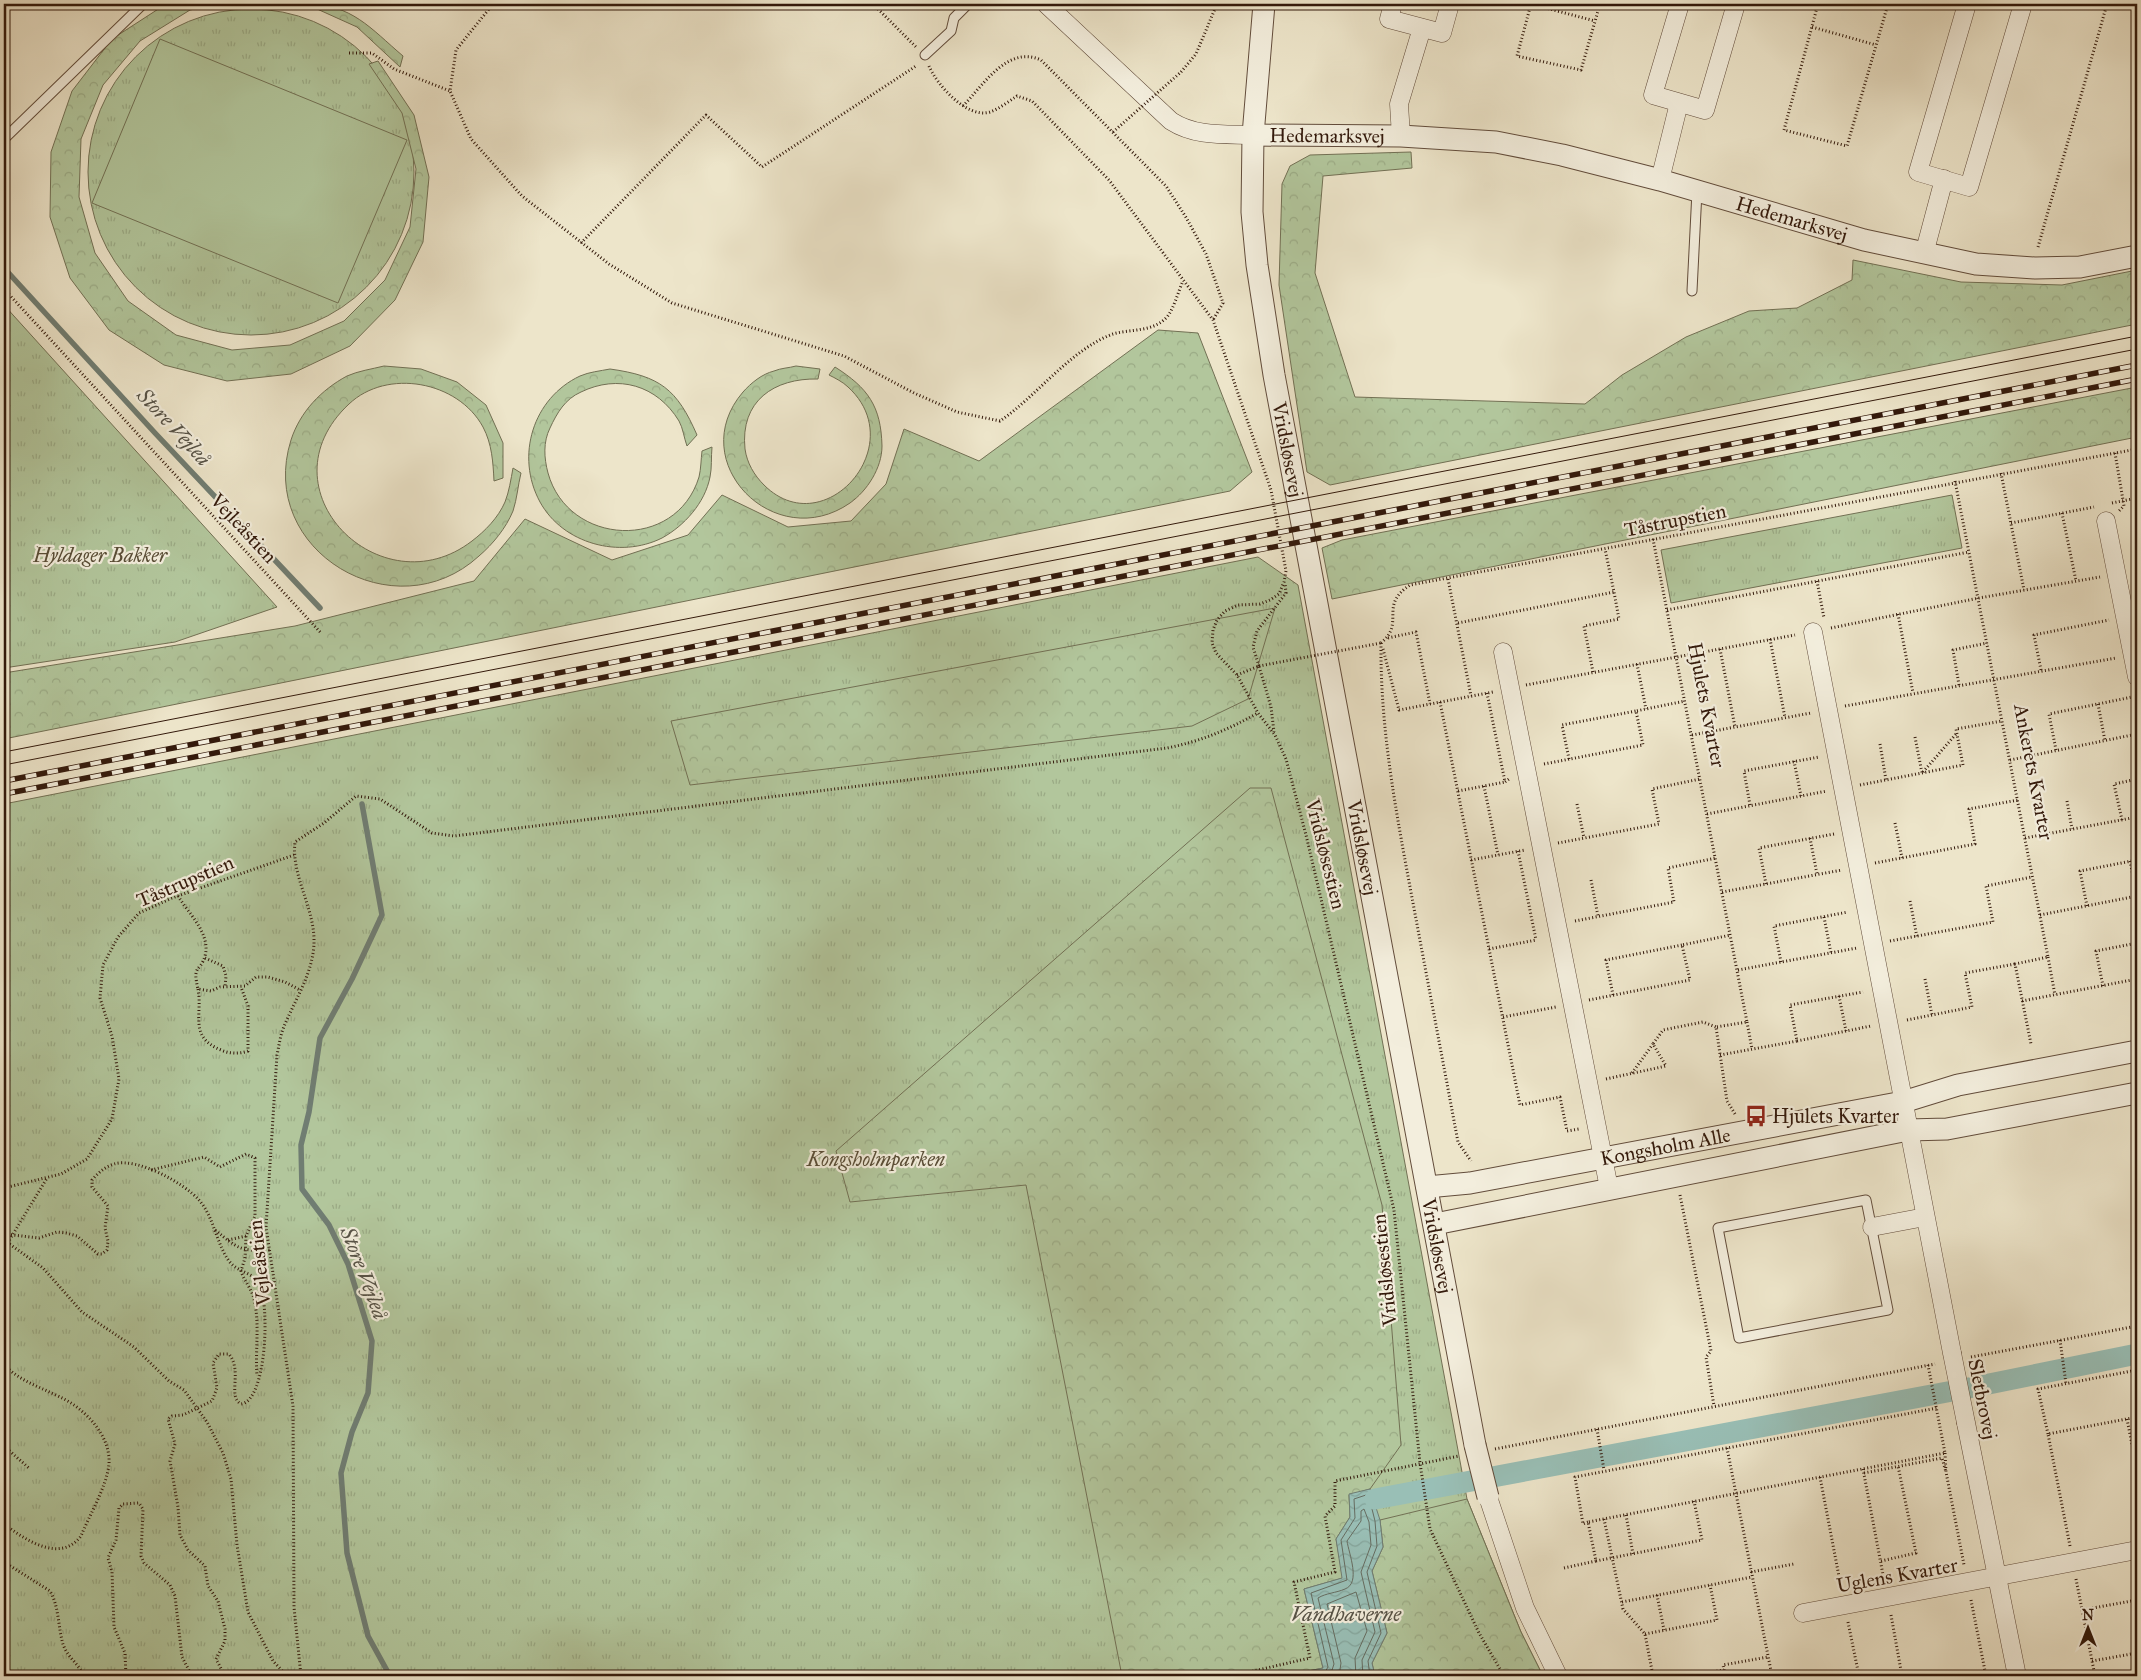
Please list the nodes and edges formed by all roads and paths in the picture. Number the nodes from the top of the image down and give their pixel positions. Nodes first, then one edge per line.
1 (143, 4) edge
2 (493, 4) edge
3 (873, 4) edge
4 (968, 4) edge
5 (1046, 4) edge
6 (1217, 4) edge
7 (1264, 4) edge
8 (1393, 4) edge
9 (1450, 4) edge
10 (1531, 4) edge
11 (1600, 4) edge
12 (1680, 4) edge
13 (1736, 4) edge
14 (1818, 4) edge
15 (1888, 4) edge
16 (1967, 4) edge
17 (2022, 4) edge
18 (2107, 4) edge
19 (1595, 20) junction
20 (1812, 27) junction
21 (1422, 28) junction
22 (1876, 45) junction
23 (349, 54) dead end
24 (925, 55) junction
25 (450, 91) junction
26 (1679, 102) junction
27 (963, 106) junction
28 (1113, 132) junction
29 (1253, 135) junction
30 (1401, 136) junction
31 (4, 139) edge
32 (1944, 179) junction
33 (1660, 180) junction
34 (1697, 191) junction
35 (581, 243) junction
36 (1924, 254) junction
37 (2137, 256) edge
38 (2035, 268) junction
39 (1183, 281) junction
40 (4, 289) edge
41 (1692, 291) dead end
42 (1213, 320) junction
43 (2137, 449) edge
44 (2115, 453) junction
45 (2001, 473) junction
46 (1955, 481) junction
47 (2137, 498) edge
48 (2123, 501) junction
49 (2097, 506) dead end
50 (2124, 506) dead end
51 (2062, 513) junction
52 (2106, 513) joint
53 (2011, 522) junction
54 (1653, 539) junction
55 (1605, 548) junction
56 (1969, 552) junction
57 (2117, 574) junction
58 (1448, 578) junction
59 (1284, 582) junction
60 (1817, 582) junction
61 (2076, 582) junction
62 (2024, 590) junction
63 (1614, 592) junction
64 (1979, 598) junction
65 (1667, 610) junction
66 (1898, 614) junction
67 (2125, 617) junction
68 (1458, 623) junction
69 (1820, 630) junction
70 (321, 632) dead end
71 (1388, 638) junction
72 (1770, 639) junction
73 (1381, 643) junction
74 (1988, 643) junction
75 (1720, 649) junction
76 (1503, 652) dead end
77 (2133, 655) junction
78 (1676, 656) junction
79 (1637, 664) junction
80 (1259, 666) junction
81 (2041, 670) junction
82 (1594, 672) junction
83 (1237, 675) junction
84 (2137, 677) edge
85 (1994, 678) junction
86 (1959, 684) junction
87 (1510, 688) junction
88 (1487, 693) junction
89 (1913, 694) junction
90 (1471, 696) junction
91 (2137, 696) edge
92 (1685, 701) junction
93 (1440, 702) junction
94 (1430, 704) junction
95 (2098, 704) junction
96 (1646, 709) junction
97 (1828, 710) junction
98 (1636, 711) junction
99 (1258, 713) junction
100 (1785, 718) junction
101 (2002, 721) junction
102 (1735, 727) junction
103 (1957, 733) junction
104 (1275, 734) junction
105 (2137, 734) edge
106 (1692, 735) junction
107 (1915, 737) dead end
108 (2105, 741) junction
109 (1880, 744) dead end
110 (2056, 750) junction
111 (1836, 753) junction
112 (1569, 759) junction
113 (2010, 760) junction
114 (1794, 761) junction
115 (1527, 772) junction
116 (1922, 773) junction
117 (1700, 779) junction
118 (2137, 779) edge
119 (1886, 780) junction
120 (1505, 782) junction
121 (1484, 786) junction
122 (1843, 788) junction
123 (1458, 791) junction
124 (1801, 796) junction
125 (2018, 800) junction
126 (2067, 801) dead end
127 (1577, 804) dead end
128 (1750, 805) junction
129 (1707, 814) junction
130 (2137, 817) edge
131 (2122, 820) junction
132 (1895, 822) dead end
133 (2072, 830) junction
134 (1851, 831) junction
135 (1584, 838) junction
136 (1810, 838) junction
137 (2025, 838) junction
138 (1542, 847) junction
139 (1518, 851) junction
140 (294, 855) junction
141 (1498, 855) junction
142 (1716, 858) junction
143 (1902, 858) junction
144 (1472, 860) junction
145 (2137, 860) edge
146 (2130, 861) junction
147 (1858, 867) junction
148 (1818, 874) junction
149 (2032, 877) junction
150 (1591, 880) dead end
151 (1766, 884) junction
152 (1722, 892) junction
153 (178, 896) junction
154 (2137, 896) edge
155 (1910, 901) dead end
156 (2087, 906) junction
157 (1866, 909) junction
158 (2040, 915) junction
159 (1598, 916) junction
160 (1824, 917) junction
161 (1558, 930) junction
162 (1731, 935) junction
163 (1917, 936) junction
164 (1536, 940) junction
165 (2137, 943) edge
166 (1682, 945) junction
167 (1873, 945) junction
168 (1489, 949) junction
169 (1831, 953) junction
170 (2048, 957) junction
171 (205, 958) junction
172 (1781, 962) junction
173 (2015, 964) junction
174 (1738, 970) junction
175 (1925, 979) dead end
176 (2137, 979) edge
177 (2103, 986) junction
178 (225, 987) junction
179 (241, 987) junction
180 (198, 988) junction
181 (1881, 988) junction
182 (300, 990) junction
183 (1613, 995) junction
184 (2055, 995) junction
185 (1839, 996) junction
186 (2022, 1001) junction
187 (1572, 1003) junction
188 (1932, 1015) junction
189 (1503, 1017) junction
190 (1748, 1022) junction
191 (1888, 1023) junction
192 (1716, 1027) junction
193 (1846, 1031) junction
194 (1797, 1041) junction
195 (1653, 1044) junction
196 (2031, 1044) dead end
197 (1752, 1049) junction
198 (2137, 1051) edge
199 (1720, 1055) junction
200 (1632, 1073) junction
201 (1588, 1082) junction
202 (2137, 1093) edge
203 (1903, 1102) junction
204 (1736, 1117) dead end
205 (1596, 1126) junction
206 (1908, 1130) junction
207 (1603, 1158) junction
208 (1475, 1163) dead end
209 (168, 1165) junction
210 (151, 1170) junction
211 (164, 1176) junction
212 (48, 1178) junction
213 (1427, 1187) junction
214 (4, 1188) edge
215 (1609, 1188) junction
216 (1680, 1194) dead end
217 (1924, 1217) junction
218 (1435, 1224) junction
219 (1872, 1227) junction
220 (214, 1229) junction
221 (4, 1234) edge
222 (11, 1236) junction
223 (246, 1236) junction
224 (228, 1240) junction
225 (6, 1241) edge
226 (4, 1249) edge
227 (270, 1250) junction
228 (245, 1251) junction
229 (241, 1271) junction
230 (2137, 1326) edge
231 (2060, 1340) junction
232 (1959, 1355) junction
233 (1938, 1364) dead end
234 (4, 1365) edge
235 (1928, 1365) junction
236 (2137, 1370) edge
237 (257, 1379) junction
238 (2066, 1384) junction
239 (1714, 1406) junction
240 (1937, 1408) junction
241 (197, 1409) junction
242 (2137, 1417) edge
243 (2127, 1419) junction
244 (1597, 1429) junction
245 (2048, 1434) junction
246 (4, 1446) edge
247 (1727, 1448) junction
248 (1477, 1449) junction
249 (1945, 1453) junction
250 (1420, 1463) junction
251 (1898, 1466) junction
252 (30, 1469) dead end
253 (1604, 1470) junction
254 (2137, 1470) edge
255 (1864, 1471) junction
256 (1820, 1477) junction
257 (1736, 1493) junction
258 (1488, 1497) joint
259 (1694, 1501) junction
260 (1626, 1514) junction
261 (1604, 1519) junction
262 (1588, 1522) junction
263 (4, 1524) edge
264 (2137, 1550) edge
265 (1633, 1554) junction
266 (1612, 1558) junction
267 (1596, 1561) junction
268 (1881, 1561) junction
269 (4, 1562) edge
270 (2073, 1563) junction
271 (1794, 1564) dead end
272 (1564, 1568) dead end
273 (1751, 1572) junction
274 (1752, 1577) junction
275 (1999, 1578) junction
276 (1710, 1585) junction
277 (1658, 1595) junction
278 (1888, 1598) junction
279 (2137, 1600) edge
280 (1622, 1602) junction
281 (1845, 1606) junction
282 (2082, 1610) junction
283 (1803, 1613) dead end
284 (1664, 1630) junction
285 (1645, 1634) junction
286 (2137, 1653) edge
287 (1768, 1656) junction
288 (2092, 1662) junction
289 (84, 1676) edge
290 (126, 1676) edge
291 (192, 1676) edge
292 (225, 1676) edge
293 (287, 1676) edge
294 (301, 1676) edge
295 (1245, 1676) edge
296 (1504, 1676) edge
297 (1558, 1676) edge
298 (1653, 1676) edge
299 (1689, 1676) edge
300 (1772, 1676) edge
301 (1859, 1676) edge
302 (1902, 1676) edge
303 (2017, 1676) edge
304 (2095, 1676) edge

1 - 31 lane
2 - 25 path
3 - 24 path
4 - 24 lane
5 - 29 street
6 - 28 path, bridge
7 - 29 street, Vridsløsevej
8 - 21 street
9 - 21 street
10 - 19 path
10 - 19 path
11 - 19 path
12 - 26 street
13 - 26 street
14 - 20 path
15 - 22 path
16 - 32 street
17 - 32 street
18 - 38 path
20 - 22 path
20 - 22 path
21 - 30 street, Hedemarksvej
23 - 25 path
24 - 27 path
24 - 35 path
25 - 35 path
26 - 33 street
27 - 28 path
27 - 39 path
28 - 42 path
29 - 30 street, Hedemarksvej
29 - 213 street, Vridsløsevej
30 - 33 street, Hedemarksvej
32 - 36 street
33 - 34 street, Hedemarksvej
34 - 36 street, Hedemarksvej
34 - 41 lane
35 - 39 path
36 - 38 street, Hedemarksvej
37 - 38 street, Hedemarksvej
39 - 42 path
40 - 70 path, Vejleåstien
42 - 59 path
43 - 44 path, Tåstrupstien
44 - 45 path, Tåstrupstien
44 - 48 path
45 - 46 path, Tåstrupstien
45 - 53 path
46 - 54 path, Tåstrupstien
46 - 56 path, Ankerets Kvarter
47 - 48 path
48 - 50 path
48 - 52 path
49 - 51 path
51 - 53 path
51 - 61 path
52 - 57 street
53 - 62 path
54 - 55 path, Tåstrupstien
54 - 65 path, Hjulets Kvarter
55 - 58 path, Tåstrupstien
55 - 63 path
56 - 60 path
56 - 64 path, Ankerets Kvarter
57 - 61 path
57 - 67 street
58 - 68 path
58 - 71 path, Tåstrupstien
59 - 80 path
59 - 83 path, Vridsløsestien
60 - 65 path
60 - 69 path
61 - 62 path
62 - 64 path
63 - 68 path
63 - 82 path
64 - 66 path
64 - 74 path, Ankerets Kvarter
65 - 78 path, Hjulets Kvarter
66 - 69 path
66 - 89 path
67 - 77 street
67 - 81 path
68 - 90 path
69 - 72 path
69 - 97 street
71 - 73 path
71 - 94 path
72 - 75 path
72 - 100 path
73 - 80 path, bridge
73 - 94 path
73 - 208 path, Vridsløsevej
74 - 85 path, Ankerets Kvarter
74 - 86 path
75 - 78 path
75 - 102 path
76 - 87 street
77 - 81 path
77 - 84 street
78 - 79 path
78 - 92 path, Hjulets Kvarter
79 - 82 path
79 - 96 path
80 - 83 path
80 - 104 path
81 - 85 path
82 - 87 path
83 - 99 path, Vridsløsestien
85 - 86 path
85 - 101 path, Ankerets Kvarter
86 - 89 path
87 - 88 path
87 - 115 street
88 - 90 path
88 - 120 path
89 - 97 path
90 - 93 path
91 - 95 path
92 - 96 path
92 - 106 path, Hjulets Kvarter
93 - 94 path
93 - 123 path
95 - 108 path
95 - 110 path
96 - 98 path
97 - 100 path
97 - 111 street
98 - 112 path
98 - 112 path
99 - 104 path, Vridsløsestien
99 - 140 path
100 - 102 path
101 - 103 path
101 - 113 path, Ankerets Kvarter
102 - 106 path
103 - 116 path
103 - 116 path
104 - 250 path, Vridsløsestien
105 - 108 path
106 - 117 path, Hjulets Kvarter
107 - 116 path
108 - 110 path
109 - 119 path
110 - 113 path
111 - 114 path
111 - 122 street
112 - 115 path
113 - 125 path, Ankerets Kvarter
114 - 124 path
114 - 128 path
115 - 120 path
115 - 138 street
116 - 119 path
117 - 129 path, Hjulets Kvarter
117 - 135 path
118 - 131 path
119 - 122 path
120 - 121 path
121 - 123 path
121 - 141 path
122 - 124 path
122 - 134 street
123 - 144 path
124 - 128 path
125 - 137 path, Ankerets Kvarter
125 - 143 path
126 - 133 path
127 - 135 path
128 - 129 path
129 - 142 path, Hjulets Kvarter
130 - 131 path
131 - 133 path
132 - 143 path
133 - 137 path
134 - 136 path
134 - 147 street
135 - 138 path
136 - 148 path
136 - 151 path
137 - 149 path, Ankerets Kvarter
138 - 139 path
138 - 161 street
139 - 141 path
139 - 164 path
140 - 153 path, Tåstrupstien
140 - 182 path, Vejleåstien
141 - 144 path
142 - 152 path, Hjulets Kvarter
142 - 159 path
143 - 147 path
144 - 168 path
145 - 146 path
146 - 154 path
146 - 156 path
147 - 148 path
147 - 157 street
148 - 151 path
149 - 158 path, Ankerets Kvarter
149 - 163 path
150 - 159 path
151 - 152 path
152 - 162 path, Hjulets Kvarter
153 - 171 path
153 - 212 path, Tåstrupstien
154 - 156 path
155 - 163 path
156 - 158 path
157 - 160 path
157 - 167 street
158 - 170 path, Ankerets Kvarter
159 - 161 path
160 - 169 path
160 - 172 path
161 - 164 path
161 - 187 street
162 - 166 path
162 - 174 path, Hjulets Kvarter
163 - 167 path
164 - 168 path
165 - 177 path
166 - 183 path
166 - 183 path
167 - 169 path
167 - 181 street
168 - 189 path
169 - 172 path
170 - 173 path
170 - 184 path, Ankerets Kvarter
171 - 178 path
171 - 180 path
172 - 174 path
173 - 186 path
173 - 188 path
174 - 190 path, Hjulets Kvarter
175 - 188 path
176 - 177 path
177 - 184 path
178 - 179 path
178 - 180 path
179 - 180 path
179 - 182 path
181 - 185 path
181 - 191 street
182 - 227 path, Vejleåstien
183 - 187 path
184 - 186 path
185 - 193 path
185 - 194 path
186 - 196 path
187 - 189 path
187 - 201 street
188 - 191 path
189 - 205 path
190 - 192 path
190 - 197 path, Hjulets Kvarter
191 - 193 path
191 - 203 street
192 - 195 path
192 - 199 path
193 - 194 path
194 - 197 path
195 - 200 path
195 - 200 path
197 - 199 path
198 - 203 street, Kongsholm Alle
199 - 204 path
200 - 201 path
201 - 205 street
202 - 206 street, Kongsholm Alle
203 - 206 street
203 - 207 street, Kongsholm Alle
205 - 207 street
206 - 215 street, Kongsholm Alle
206 - 217 street, Sletbrovej
207 - 213 street, Kongsholm Alle
207 - 215 street
209 - 210 path
209 - 211 path
209 - 223 path
210 - 211 path
210 - 222 path
211 - 220 path
212 - 214 path, Tåstrupstien
212 - 222 path
213 - 218 street, Vridsløsevej
215 - 218 street, Kongsholm Alle
216 - 239 path
217 - 219 street
217 - 232 street, Sletbrovej
218 - 248 street, Vridsløsevej
219 - 219 lane
220 - 224 path
220 - 229 path
221 - 222 path
222 - 225 path
223 - 224 path
223 - 228 path
224 - 228 path
225 - 226 path
225 - 241 path
227 - 228 path
227 - 294 path, Vejleåstien
228 - 229 path
229 - 237 path
229 - 237 path
230 - 231 path
231 - 232 path
231 - 238 path
232 - 275 street, Sletbrovej, bridge
233 - 235 path
234 - 263 path
235 - 239 path
235 - 240 path
236 - 238 path
237 - 241 path
238 - 245 path
239 - 244 path
240 - 247 path
240 - 249 path
241 - 292 path
241 - 293 path
242 - 243 path
243 - 245 path
243 - 254 path
244 - 248 path
244 - 253 path
245 - 270 path
246 - 252 path
247 - 253 path
247 - 257 path
248 - 250 path
248 - 258 street, Vridsløsevej, bridge
249 - 251 path
249 - 255 path
250 - 295 path
250 - 296 path, Vridsløsestien
251 - 255 path
251 - 268 path
253 - 262 path
255 - 256 path
255 - 268 path
256 - 257 path
256 - 281 path
257 - 259 path
257 - 273 path
258 - 297 street, Vridsløsevej
259 - 260 path
259 - 265 path
260 - 261 path
260 - 265 path
261 - 262 path
261 - 266 path
262 - 267 path
264 - 270 street, Uglens Kvarter
265 - 266 path
266 - 267 path
266 - 280 path
267 - 272 path
268 - 278 path
269 - 289 path
270 - 275 street, Uglens Kvarter
270 - 282 path
271 - 273 path
273 - 274 path
274 - 276 path
274 - 287 path
275 - 278 street, Uglens Kvarter
275 - 303 street, Sletbrovej
276 - 277 path
276 - 284 path
277 - 280 path
277 - 284 path
278 - 281 street, Uglens Kvarter
278 - 302 path
279 - 282 path
280 - 285 path
281 - 283 street, Uglens Kvarter
281 - 301 path
282 - 288 path
284 - 285 path
285 - 298 path
286 - 288 path
287 - 299 path
287 - 300 path
288 - 304 path
290 - 291 path

